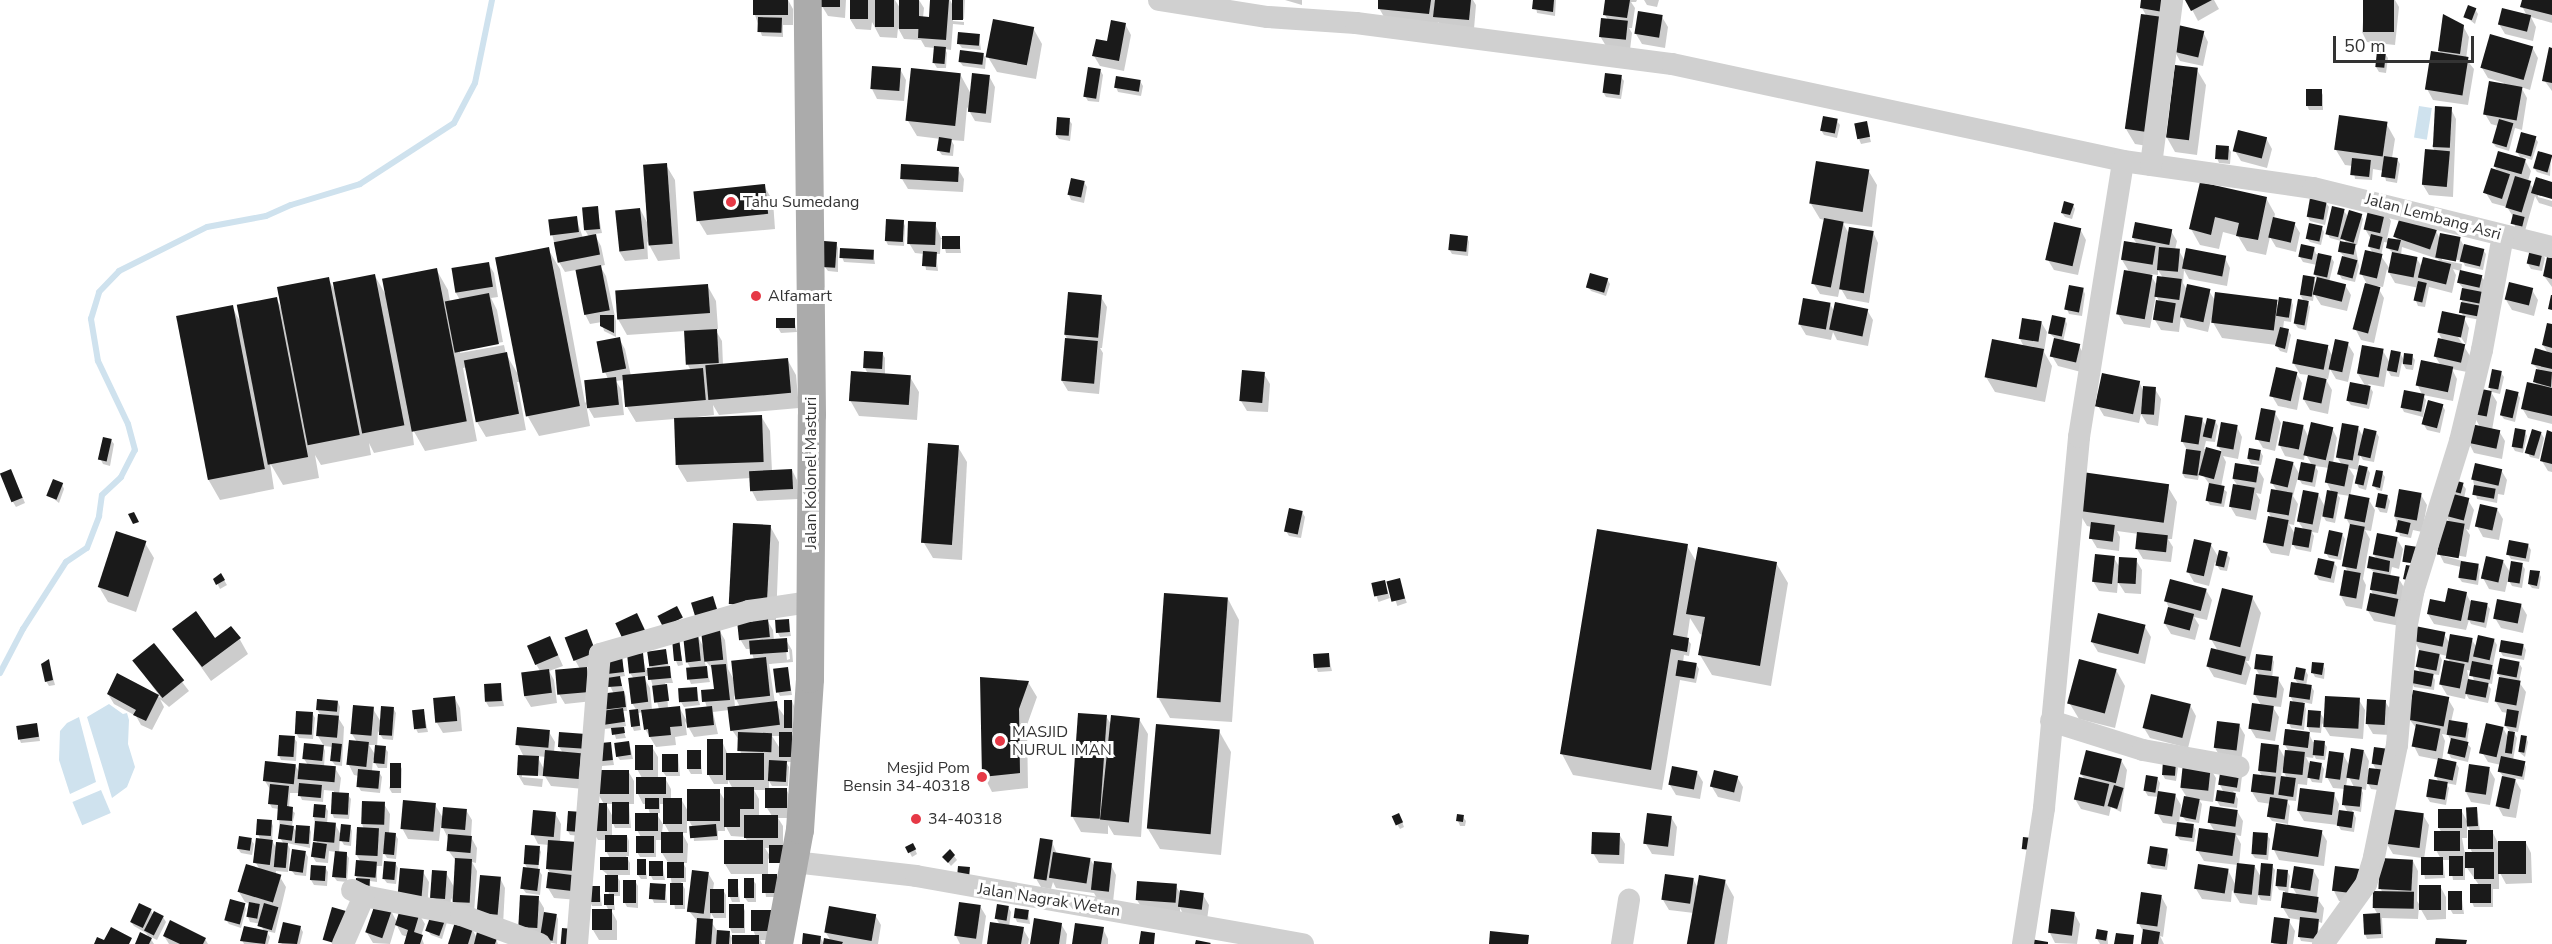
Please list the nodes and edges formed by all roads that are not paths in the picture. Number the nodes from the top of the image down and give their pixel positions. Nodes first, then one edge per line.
1 (808, 0) edge
2 (1159, 0) edge
3 (2172, 0) edge
4 (2123, 161) junction
5 (2151, 165) junction
6 (2503, 236) junction
7 (2552, 247) edge
8 (810, 603) junction
9 (2051, 721) junction
10 (2238, 767) dead end
11 (794, 862) junction
12 (1629, 900) dead end
13 (343, 944) edge
14 (540, 944) edge
15 (578, 944) edge
16 (779, 944) edge
17 (1303, 944) edge
18 (1622, 944) edge
19 (2023, 944) edge
20 (2323, 944) edge

1 - 8 main road, Jalan Kolonel Masturi
2 - 4 street, Jalan Lembang Asri
3 - 5 street
4 - 5 street, Jalan Lembang Asri
4 - 9 street
5 - 6 street, Jalan Lembang Asri
6 - 7 street, Jalan Lembang Asri
6 - 20 street
8 - 11 main road, Jalan Kolonel Masturi
8 - 15 street
9 - 10 street
9 - 19 street
11 - 16 main road, Jalan Kolonel Masturi
11 - 17 street, Jalan Nagrak Wetan
12 - 18 street
13 - 14 street

